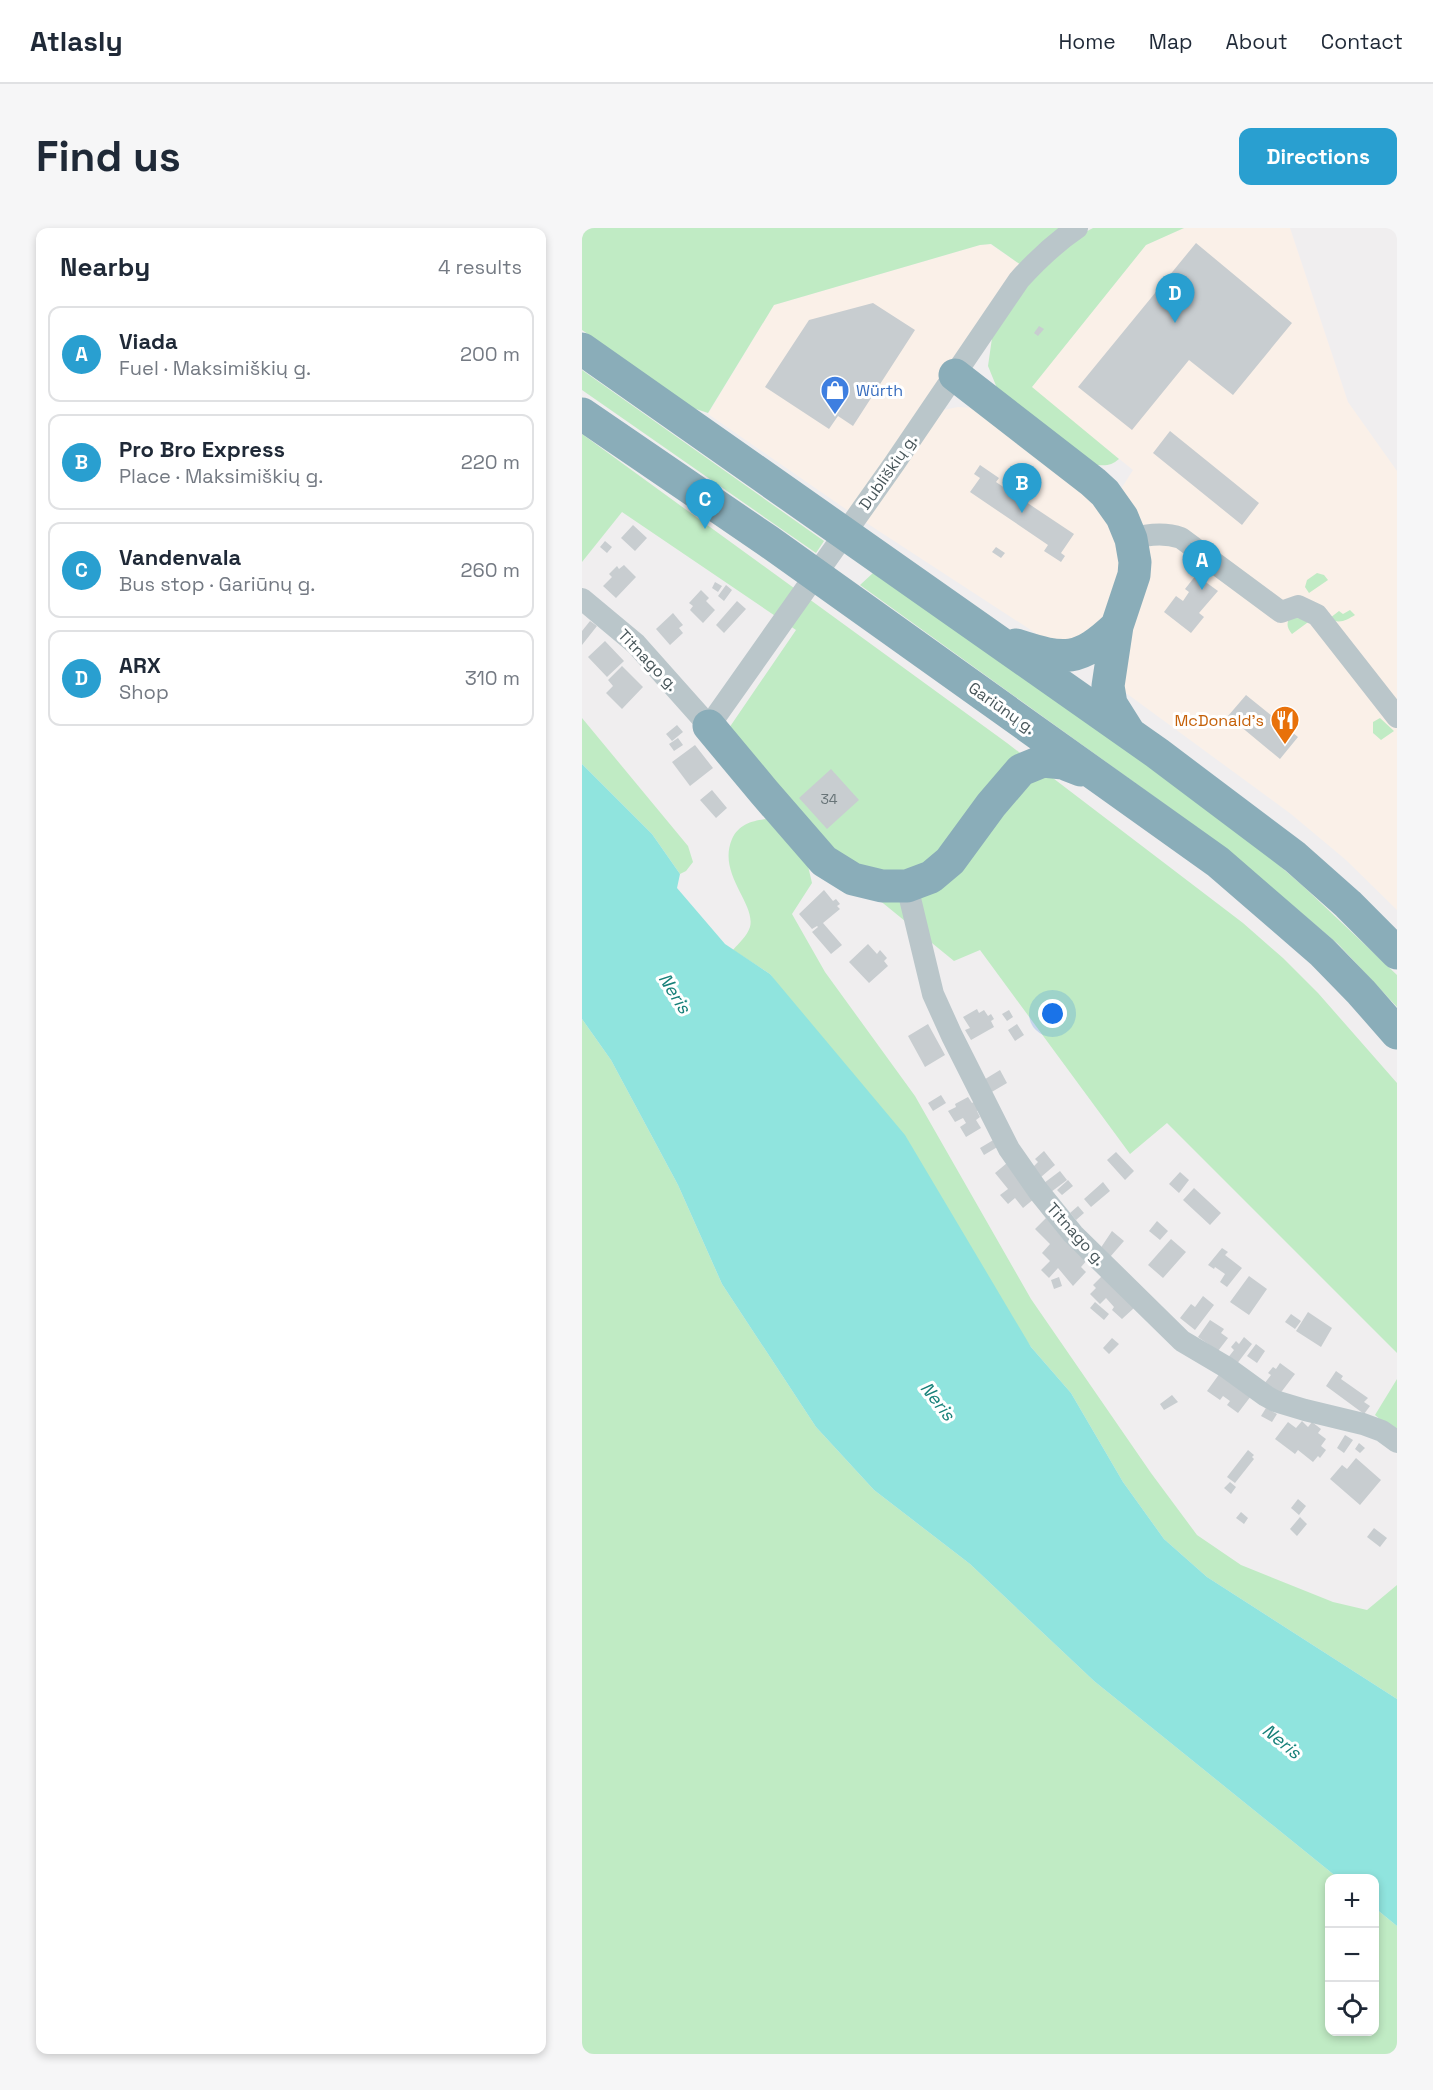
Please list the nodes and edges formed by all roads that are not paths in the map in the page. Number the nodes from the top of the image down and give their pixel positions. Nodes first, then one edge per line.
1 (1077, 228) edge
2 (582, 349) edge
3 (955, 375) junction
4 (582, 414) edge
5 (1131, 539) junction
6 (582, 598) edge
7 (1117, 626) junction
8 (995, 638) junction
9 (981, 693) junction
10 (1397, 717) edge
11 (709, 726) junction
12 (1130, 734) junction
13 (1102, 778) junction
14 (991, 805) junction
15 (907, 886) junction
16 (1397, 953) edge
17 (1397, 1033) edge
18 (1397, 1442) edge

1 - 3 street, Dubliškių g.
2 - 8 highway
3 - 5 highway
3 - 11 street, Dubliškių g.
4 - 9 highway, Gariūnų g.
5 - 7 highway
5 - 10 street
6 - 11 street, Titnago g.
7 - 8 highway
7 - 12 highway
8 - 12 highway
9 - 13 highway, Gariūnų g.
9 - 14 highway
11 - 15 highway
12 - 16 highway
13 - 14 highway
13 - 17 highway, Gariūnų g.
14 - 15 highway
15 - 18 street, Titnago g.

